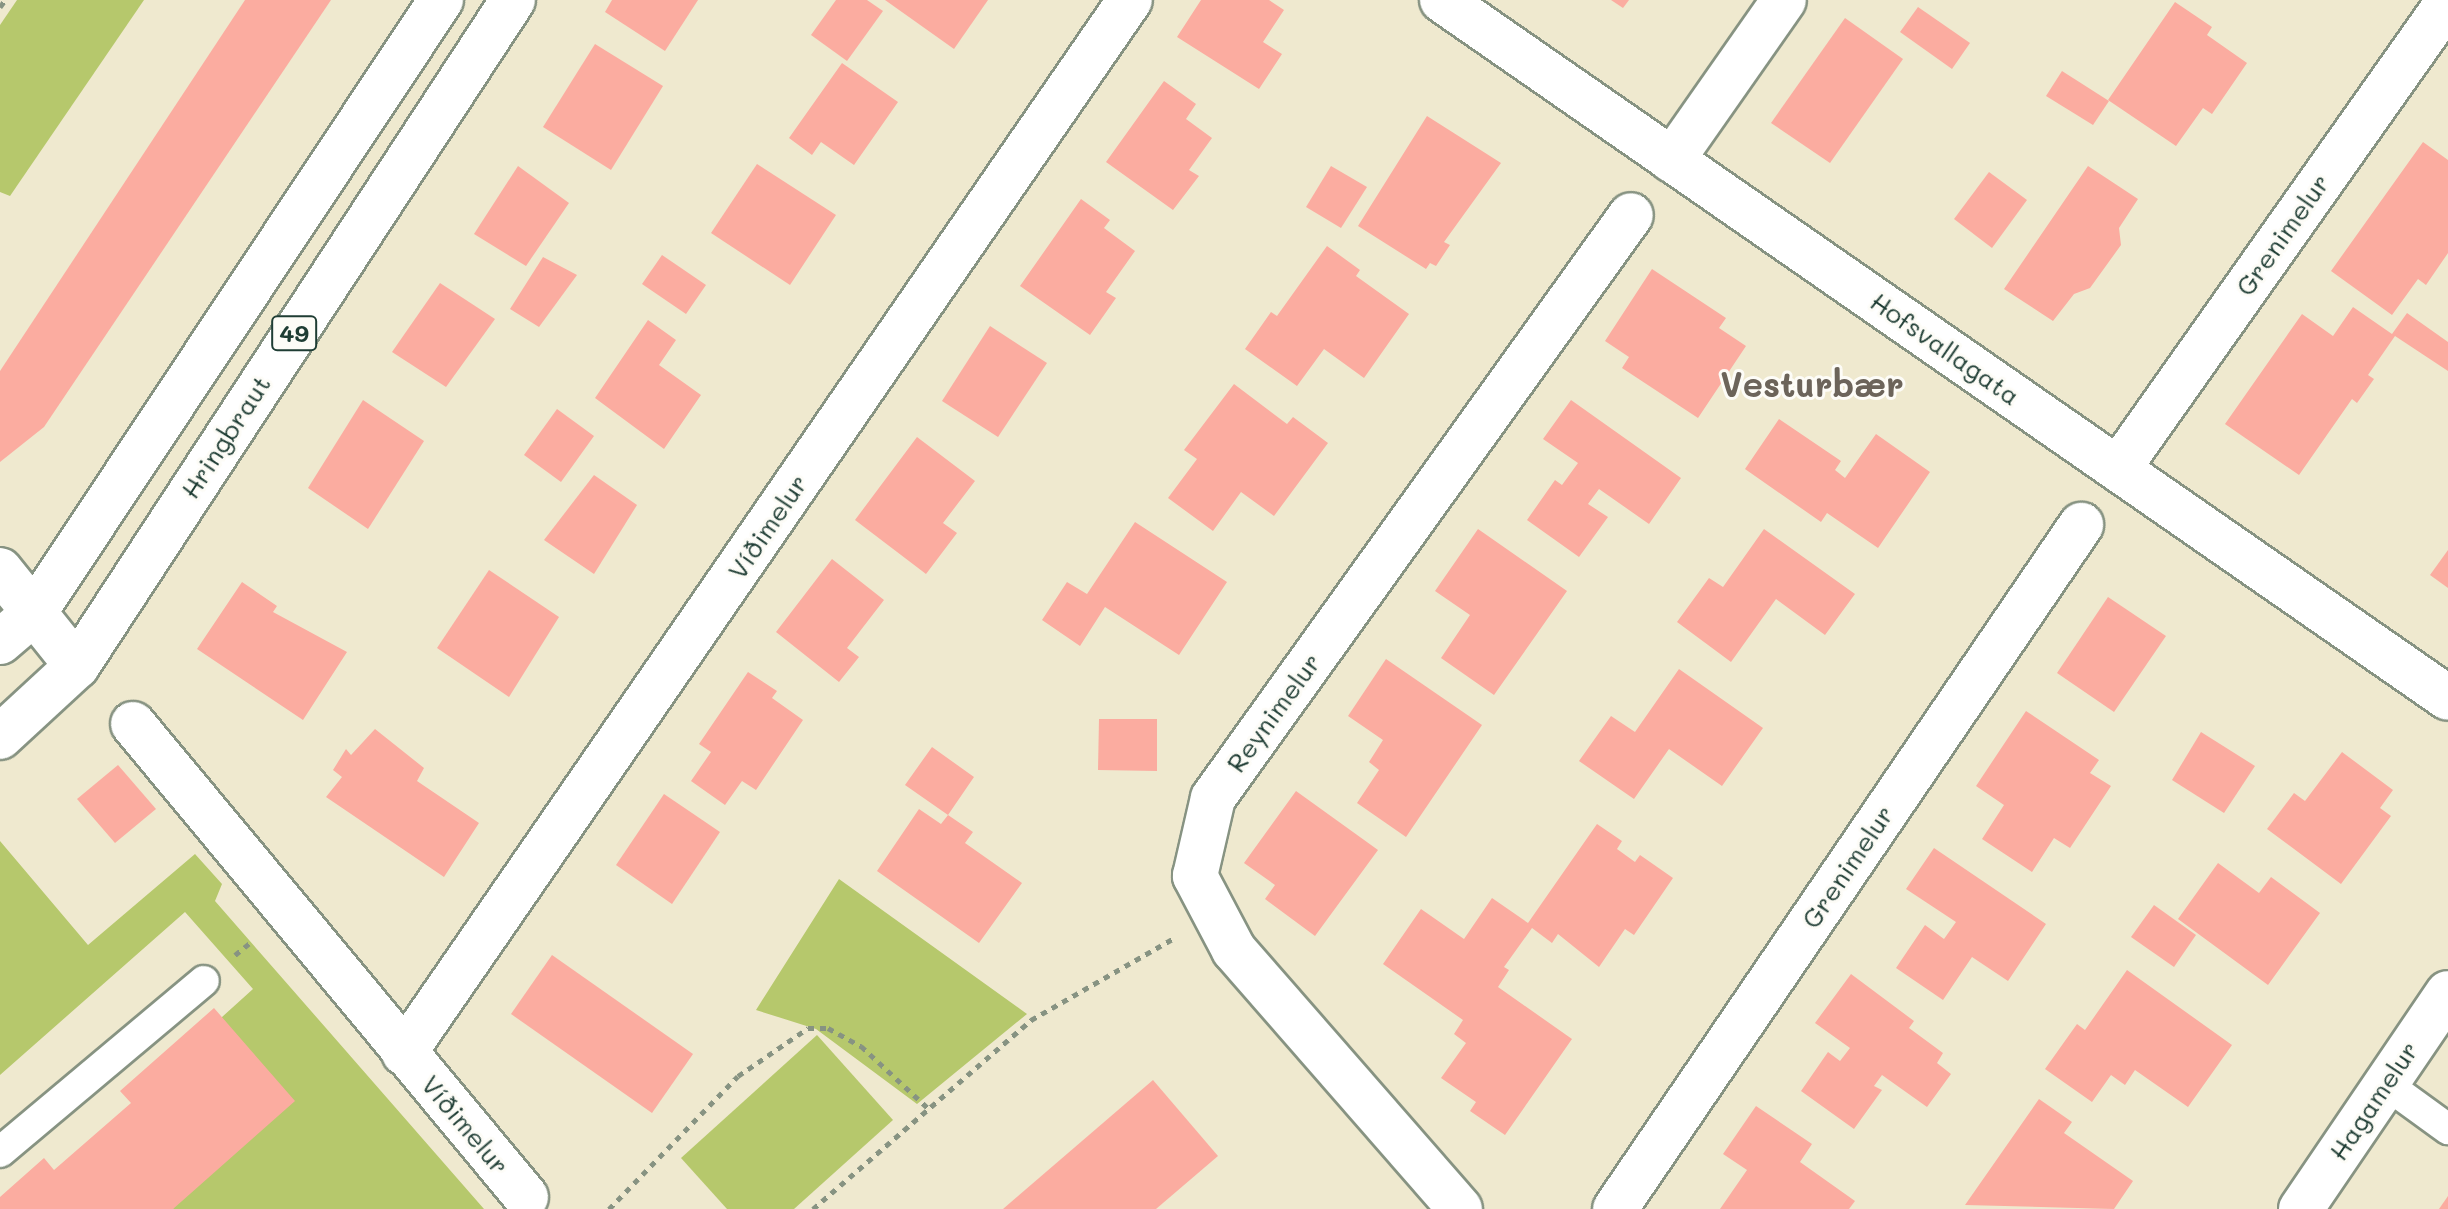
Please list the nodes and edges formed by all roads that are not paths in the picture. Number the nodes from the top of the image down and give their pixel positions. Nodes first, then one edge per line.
1 (441, 0) edge
2 (513, 0) edge
3 (1130, 0) edge
4 (1442, 0) edge
5 (1784, 0) edge
6 (2448, 2) edge
7 (1672, 160) junction
8 (1631, 215) dead end
9 (2118, 469) junction
10 (2081, 525) dead end
11 (0, 570) edge
12 (34, 613) junction
13 (0, 642) edge
14 (77, 666) junction
15 (2448, 698) edge
16 (133, 724) dead end
17 (0, 737) edge
18 (204, 981) road end
19 (2448, 993) edge
20 (404, 1053) junction
21 (2386, 1084) junction
22 (2448, 1129) edge
23 (0, 1152) edge
24 (526, 1197) dead end
25 (1460, 1209) edge
26 (1615, 1209) edge
27 (2301, 1209) edge

1 - 12 street, 49
2 - 14 street, Hringbraut / 49
3 - 20 street, Víðimelur
4 - 7 street, Hofsvallagata
5 - 7 street
6 - 9 street, Grenimelur
7 - 9 street, Hofsvallagata
8 - 25 street, Reynimelur
9 - 15 street, Hofsvallagata
10 - 26 street, Grenimelur
11 - 12 street
12 - 13 street, 49
12 - 14 street
14 - 17 street, Hringbraut / 49
16 - 20 street, Víðimelur
18 - 23 lane
19 - 21 street, Hagamelur
20 - 24 street, Víðimelur
21 - 22 lane
21 - 27 street, Hagamelur

